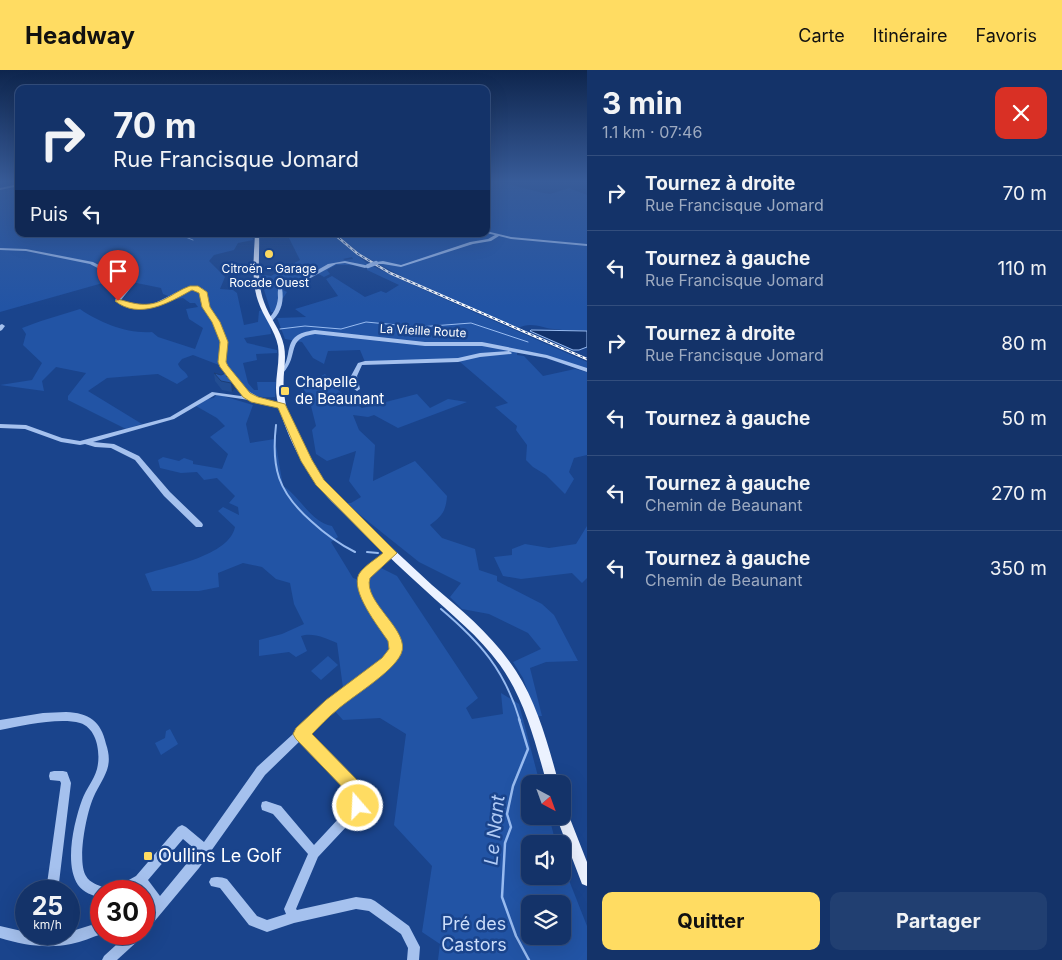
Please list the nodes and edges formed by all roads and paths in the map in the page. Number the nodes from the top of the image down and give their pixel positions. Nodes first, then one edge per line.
1 (490, 233) edge
2 (499, 235) junction
3 (256, 237) edge
4 (587, 245) edge
5 (0, 249) edge
6 (271, 319) junction
7 (523, 353) junction
8 (587, 370) edge
9 (281, 372) junction
10 (357, 389) dead end
11 (255, 400) junction
12 (282, 406) junction
13 (0, 426) edge
14 (87, 442) junction
15 (199, 525) dead end
16 (391, 553) junction
17 (0, 724) edge
18 (301, 734) junction
19 (550, 775) edge
20 (54, 776) dead end
21 (266, 806) dead end
22 (566, 825) edge
23 (204, 850) junction
24 (314, 853) junction
25 (587, 879) edge
26 (53, 880) edge
27 (140, 880) edge
28 (215, 882) dead end
29 (90, 886) edge
30 (155, 899) edge
31 (160, 905) junction
32 (155, 911) edge
33 (294, 917) junction
34 (0, 932) edge
35 (15, 938) edge
36 (124, 945) edge
37 (108, 960) edge
38 (413, 960) edge

1 - 2 street
2 - 4 street
2 - 6 street, bridge
3 - 6 main road
5 - 11 street
6 - 9 main road
7 - 8 street, La Vieille Route
7 - 9 street, La Vieille Route
7 - 10 street
9 - 12 main road
11 - 12 street
11 - 14 street
12 - 16 main road
13 - 14 street
14 - 15 street
16 - 18 street
16 - 19 main road
17 - 29 street
18 - 23 street
18 - 24 street
20 - 26 street
21 - 24 street
22 - 25 main road
23 - 27 street
23 - 31 street
24 - 33 street
28 - 33 street
30 - 31 street
31 - 32 street
33 - 38 street
34 - 35 street
36 - 37 street

